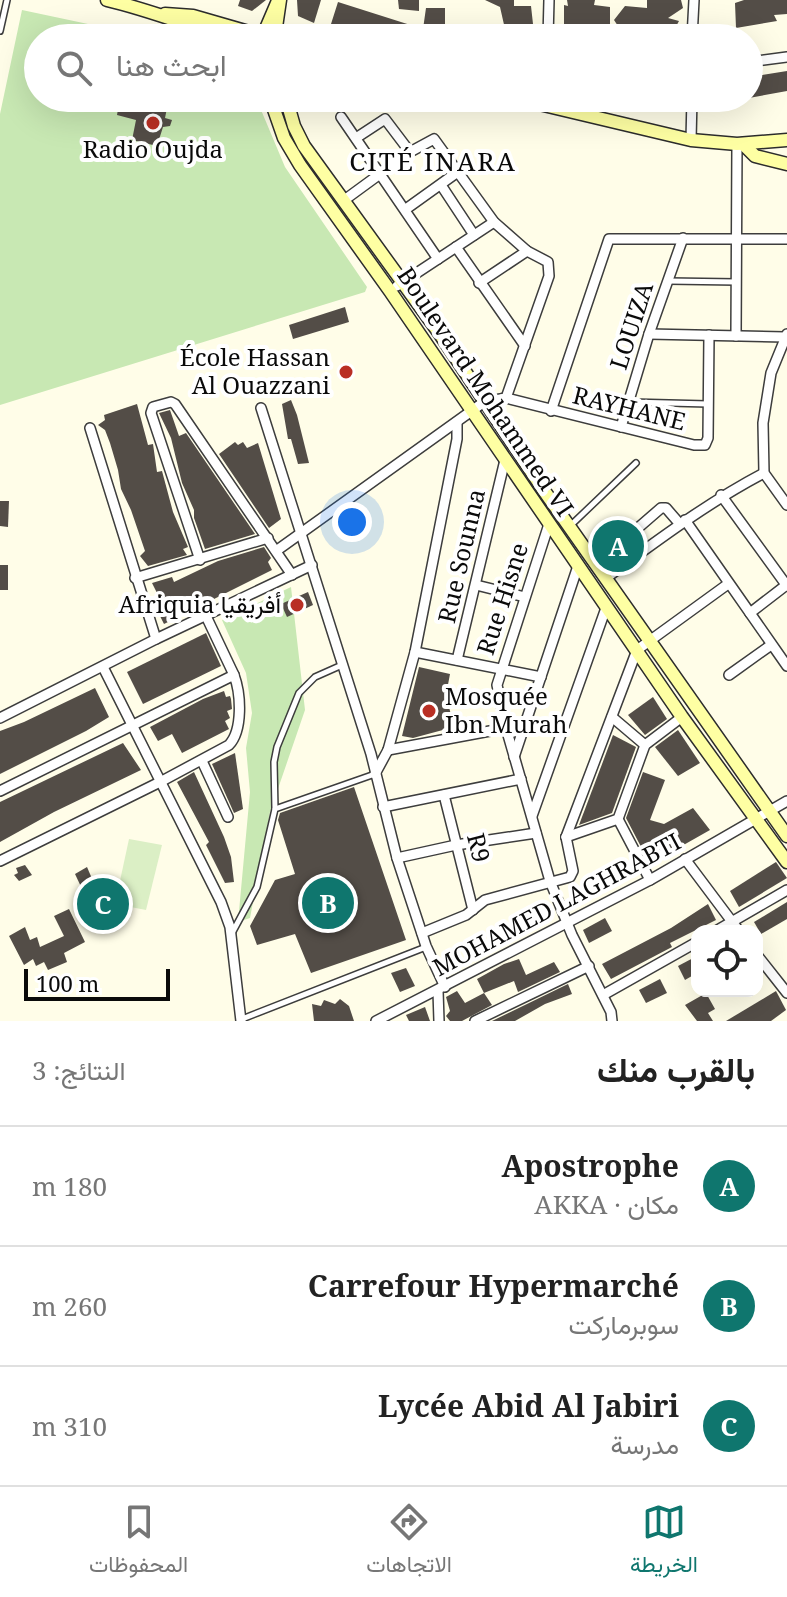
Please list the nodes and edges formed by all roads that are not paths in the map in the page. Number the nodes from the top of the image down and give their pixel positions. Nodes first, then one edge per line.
1 (7, 0) edge
2 (111, 0) edge
3 (279, 0) edge
4 (549, 0) edge
5 (694, 0) edge
6 (162, 14) junction
7 (183, 24) edge
8 (224, 24) edge
9 (274, 24) edge
10 (548, 24) edge
11 (693, 24) edge
12 (0, 31) edge
13 (787, 57) edge
14 (763, 60) edge
15 (276, 112) edge
16 (290, 112) edge
17 (584, 112) edge
18 (692, 112) edge
19 (341, 117) dead end
20 (356, 138) junction
21 (691, 140) junction
22 (787, 140) edge
23 (740, 144) junction
24 (410, 152) junction
25 (787, 164) edge
26 (459, 171) junction
27 (381, 173) junction
28 (441, 185) junction
29 (343, 201) junction
30 (406, 209) junction
31 (494, 222) junction
32 (474, 235) junction
33 (683, 238) junction
34 (737, 238) junction
35 (787, 239) edge
36 (456, 247) junction
37 (527, 251) junction
38 (438, 259) junction
39 (667, 281) junction
40 (403, 282) junction
41 (737, 282) junction
42 (479, 283) junction
43 (390, 291) junction
44 (649, 334) junction
45 (709, 335) junction
46 (786, 335) edge
47 (736, 336) junction
48 (525, 346) junction
49 (506, 398) junction
50 (484, 402) junction
51 (629, 402) junction
52 (708, 404) junction
53 (261, 408) dead end
54 (471, 411) junction
55 (551, 411) junction
56 (457, 422) junction
57 (621, 427) junction
58 (90, 428) dead end
59 (505, 460) junction
60 (636, 463) dead end
61 (764, 473) junction
62 (721, 495) junction
63 (787, 505) edge
64 (682, 521) junction
65 (549, 524) junction
66 (569, 526) junction
67 (301, 533) junction
68 (268, 538) junction
69 (276, 551) junction
70 (639, 554) junction
71 (200, 560) junction
72 (312, 565) junction
73 (578, 566) junction
74 (292, 575) junction
75 (135, 578) junction
76 (606, 578) junction
77 (728, 584) junction
78 (476, 585) junction
79 (786, 586) edge
80 (525, 597) junction
81 (606, 608) junction
82 (750, 613) junction
83 (206, 616) junction
84 (156, 639) junction
85 (650, 643) junction
86 (771, 645) junction
87 (637, 650) junction
88 (415, 652) junction
89 (457, 660) junction
90 (343, 664) junction
91 (787, 666) edge
92 (103, 667) junction
93 (501, 669) junction
94 (234, 675) junction
95 (729, 675) dead end
96 (541, 677) junction
97 (612, 717) junction
98 (682, 717) junction
99 (0, 718) edge
100 (133, 727) junction
101 (506, 728) junction
102 (645, 745) junction
103 (388, 750) junction
104 (514, 757) junction
105 (202, 761) junction
106 (375, 774) junction
107 (521, 779) junction
108 (162, 781) junction
109 (0, 791) edge
110 (444, 795) junction
111 (787, 801) edge
112 (383, 807) junction
113 (275, 809) junction
114 (768, 812) junction
115 (228, 817) dead end
116 (531, 817) junction
117 (618, 819) junction
118 (755, 820) junction
119 (536, 833) junction
120 (787, 836) edge
121 (566, 837) junction
122 (456, 845) junction
123 (397, 858) junction
124 (685, 859) junction
125 (0, 861) edge
126 (787, 862) edge
127 (650, 880) junction
128 (550, 881) junction
129 (787, 890) edge
130 (473, 910) junction
131 (732, 922) junction
132 (567, 924) junction
133 (727, 925) edge
134 (734, 925) edge
135 (422, 933) junction
136 (231, 935) junction
137 (691, 945) edge
138 (426, 946) junction
139 (763, 963) edge
140 (589, 966) junction
141 (441, 989) junction
142 (787, 993) edge
143 (603, 995) junction
144 (614, 1018) edge
145 (241, 1020) edge
146 (376, 1021) edge
147 (439, 1021) edge
148 (475, 1021) edge

1 - 12 lane
2 - 6 main road
3 - 9 main road
4 - 10 street
5 - 11 street
6 - 7 main road
6 - 8 main road
13 - 14 street
15 - 43 main road, Boulevard Mohammed VI
16 - 29 main road, Boulevard Mohammed VI
17 - 21 main road
18 - 21 street
19 - 20 street
20 - 24 street
20 - 27 street
21 - 23 main road
22 - 23 main road
23 - 25 main road
23 - 34 street
24 - 26 street
24 - 27 street
26 - 28 street
26 - 31 street
27 - 29 street
27 - 30 street
28 - 30 street
28 - 32 street
29 - 40 main road, Boulevard Mohammed VI
30 - 38 street
31 - 32 street
31 - 37 street
32 - 36 street
33 - 34 street
33 - 39 street, LOUIZA
33 - 55 street
34 - 35 street
34 - 41 street
36 - 38 street
36 - 42 street
37 - 42 street
37 - 48 street
38 - 40 street
39 - 41 lane
39 - 44 street, LOUIZA
40 - 43 street
40 - 50 main road, Boulevard Mohammed VI
41 - 47 street
42 - 48 street
43 - 54 main road, Boulevard Mohammed VI
44 - 45 street
44 - 51 street, LOUIZA
45 - 47 street
45 - 52 street, RAYHANE
46 - 47 street
46 - 61 street
48 - 49 street
49 - 50 street, RAYHANE
49 - 55 street, RAYHANE
50 - 54 street
50 - 66 main road, Boulevard Mohammed VI
51 - 52 lane
51 - 57 street, LOUIZA
52 - 57 street, RAYHANE
53 - 67 street
54 - 56 street
54 - 59 main road, Boulevard Mohammed VI
55 - 57 street, RAYHANE
56 - 67 street
56 - 88 street
58 - 75 street
59 - 65 main road, Boulevard Mohammed VI
59 - 78 street, Rue Sounna
60 - 66 lane
61 - 62 street
61 - 63 street
62 - 64 street
62 - 79 street
64 - 70 street
64 - 70 street
64 - 77 street
65 - 73 main road, Boulevard Mohammed VI
65 - 80 street, Rue Hisne
66 - 76 main road, Boulevard Mohammed VI
67 - 69 street
67 - 72 street
68 - 69 street
68 - 71 street
68 - 71 street
69 - 74 street
70 - 76 street
71 - 75 street
72 - 74 street
72 - 90 street
73 - 81 main road, Boulevard Mohammed VI
73 - 96 street
74 - 83 street
75 - 84 street
76 - 85 main road, Boulevard Mohammed VI
77 - 82 street
77 - 85 street
78 - 80 street
78 - 89 street, Rue Sounna
79 - 82 street
80 - 93 street, Rue Hisne
81 - 87 main road, Boulevard Mohammed VI
81 - 116 street
82 - 86 street
83 - 84 street
83 - 94 street
84 - 92 street
85 - 87 street
85 - 114 main road, Boulevard Mohammed VI
86 - 91 street
86 - 95 street
87 - 97 street
87 - 98 main road, Boulevard Mohammed VI
88 - 89 street
88 - 103 street
89 - 93 street
90 - 106 street
90 - 113 lane
92 - 99 street
92 - 100 street
93 - 96 street
93 - 101 street, Rue Hisne
94 - 100 street
94 - 105 street
96 - 104 street
97 - 102 street
97 - 121 street
98 - 102 street
98 - 118 main road, Boulevard Mohammed VI
100 - 108 street
100 - 109 street
101 - 103 street
101 - 104 street, Rue Hisne
102 - 117 street
103 - 106 street
104 - 107 street, Rue Hisne
105 - 108 street
105 - 115 street
106 - 112 street
106 - 113 lane
107 - 110 street
107 - 116 street, Rue Hisne
108 - 125 street
108 - 136 street
110 - 112 street
110 - 122 street, R9
111 - 114 street, MOHAMED LAGHRABTI
112 - 123 street
113 - 136 lane
114 - 118 street, MOHAMED LAGHRABTI
114 - 120 main road, Boulevard Mohammed VI
116 - 119 street, Rue Hisne
117 - 121 street
117 - 127 street
118 - 124 street, MOHAMED LAGHRABTI
118 - 126 main road, Boulevard Mohammed VI
119 - 122 street
119 - 128 street, Rue Hisne
121 - 128 street
122 - 123 street
122 - 130 street, R9
123 - 135 street
124 - 127 street, MOHAMED LAGHRABTI
124 - 131 street
127 - 132 street, MOHAMED LAGHRABTI
128 - 130 street
128 - 132 street, Rue Hisne
129 - 131 street
130 - 135 street
131 - 133 street
131 - 134 street
132 - 140 street, Rue Hisne
132 - 141 street, MOHAMED LAGHRABTI
135 - 138 street
136 - 145 street
137 - 143 street
138 - 141 street
138 - 145 lane
139 - 142 street
140 - 143 street, Rue Hisne
140 - 148 street
141 - 146 street, MOHAMED LAGHRABTI
141 - 147 street
143 - 144 street, Rue Hisne

